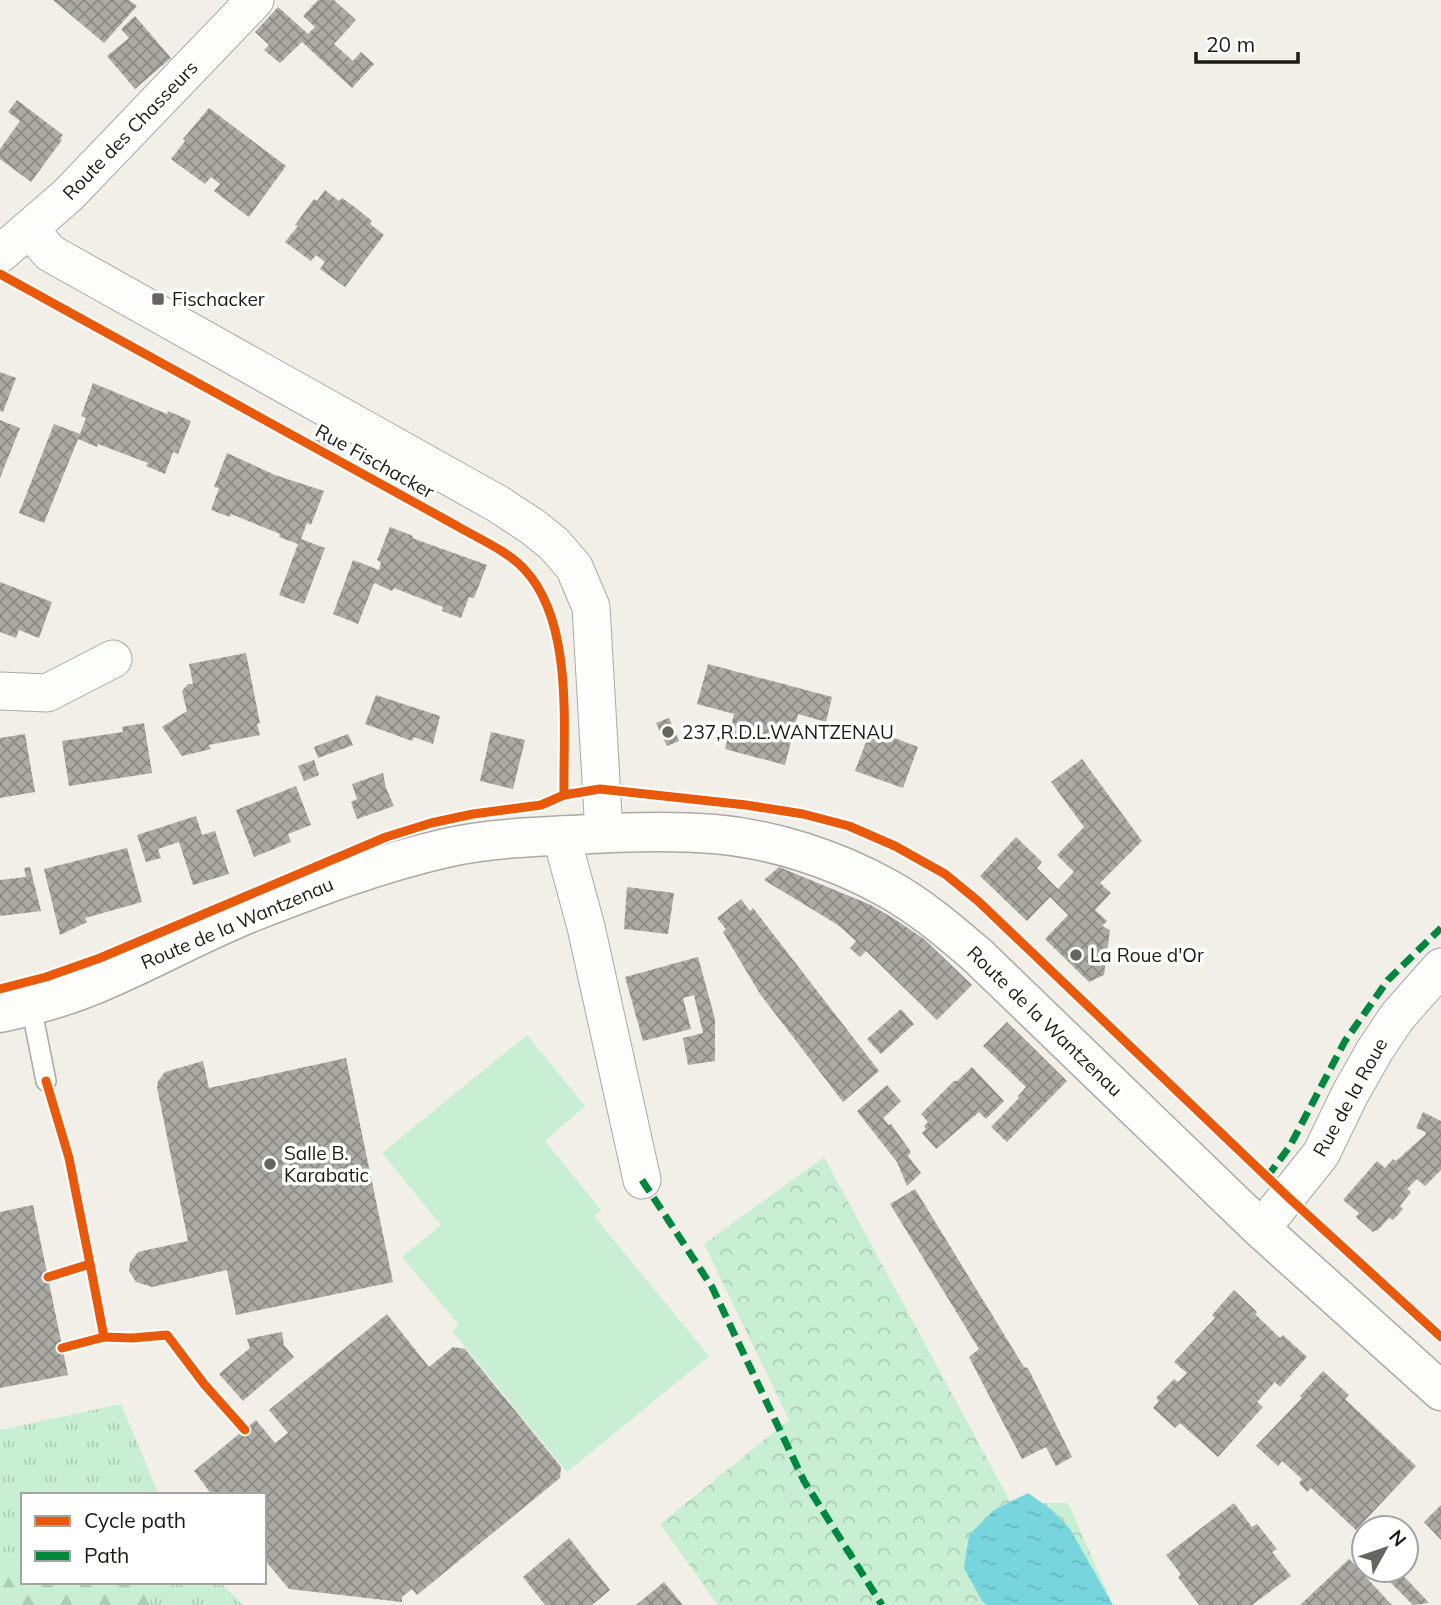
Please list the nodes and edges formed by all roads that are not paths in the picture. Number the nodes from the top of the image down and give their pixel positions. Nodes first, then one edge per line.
1 (256, 0) edge
2 (30, 230) junction
3 (0, 254) edge
4 (113, 659) dead end
5 (0, 691) edge
6 (604, 833) junction
7 (561, 835) junction
8 (1441, 967) edge
9 (16, 1010) edge
10 (46, 1082) dead end
11 (642, 1180) dead end
12 (1261, 1229) junction
13 (1441, 1391) edge

1 - 2 street, Route des Chasseurs
2 - 3 street, Route des Chasseurs
2 - 6 street, Rue Fischacker
4 - 5 street
6 - 7 main road, Route de la Wantzenau
6 - 12 main road, Route de la Wantzenau
7 - 9 main road, Route de la Wantzenau
7 - 11 street
8 - 12 street, Rue de la Roue
9 - 10 lane
12 - 13 main road, Route de la Wantzenau

